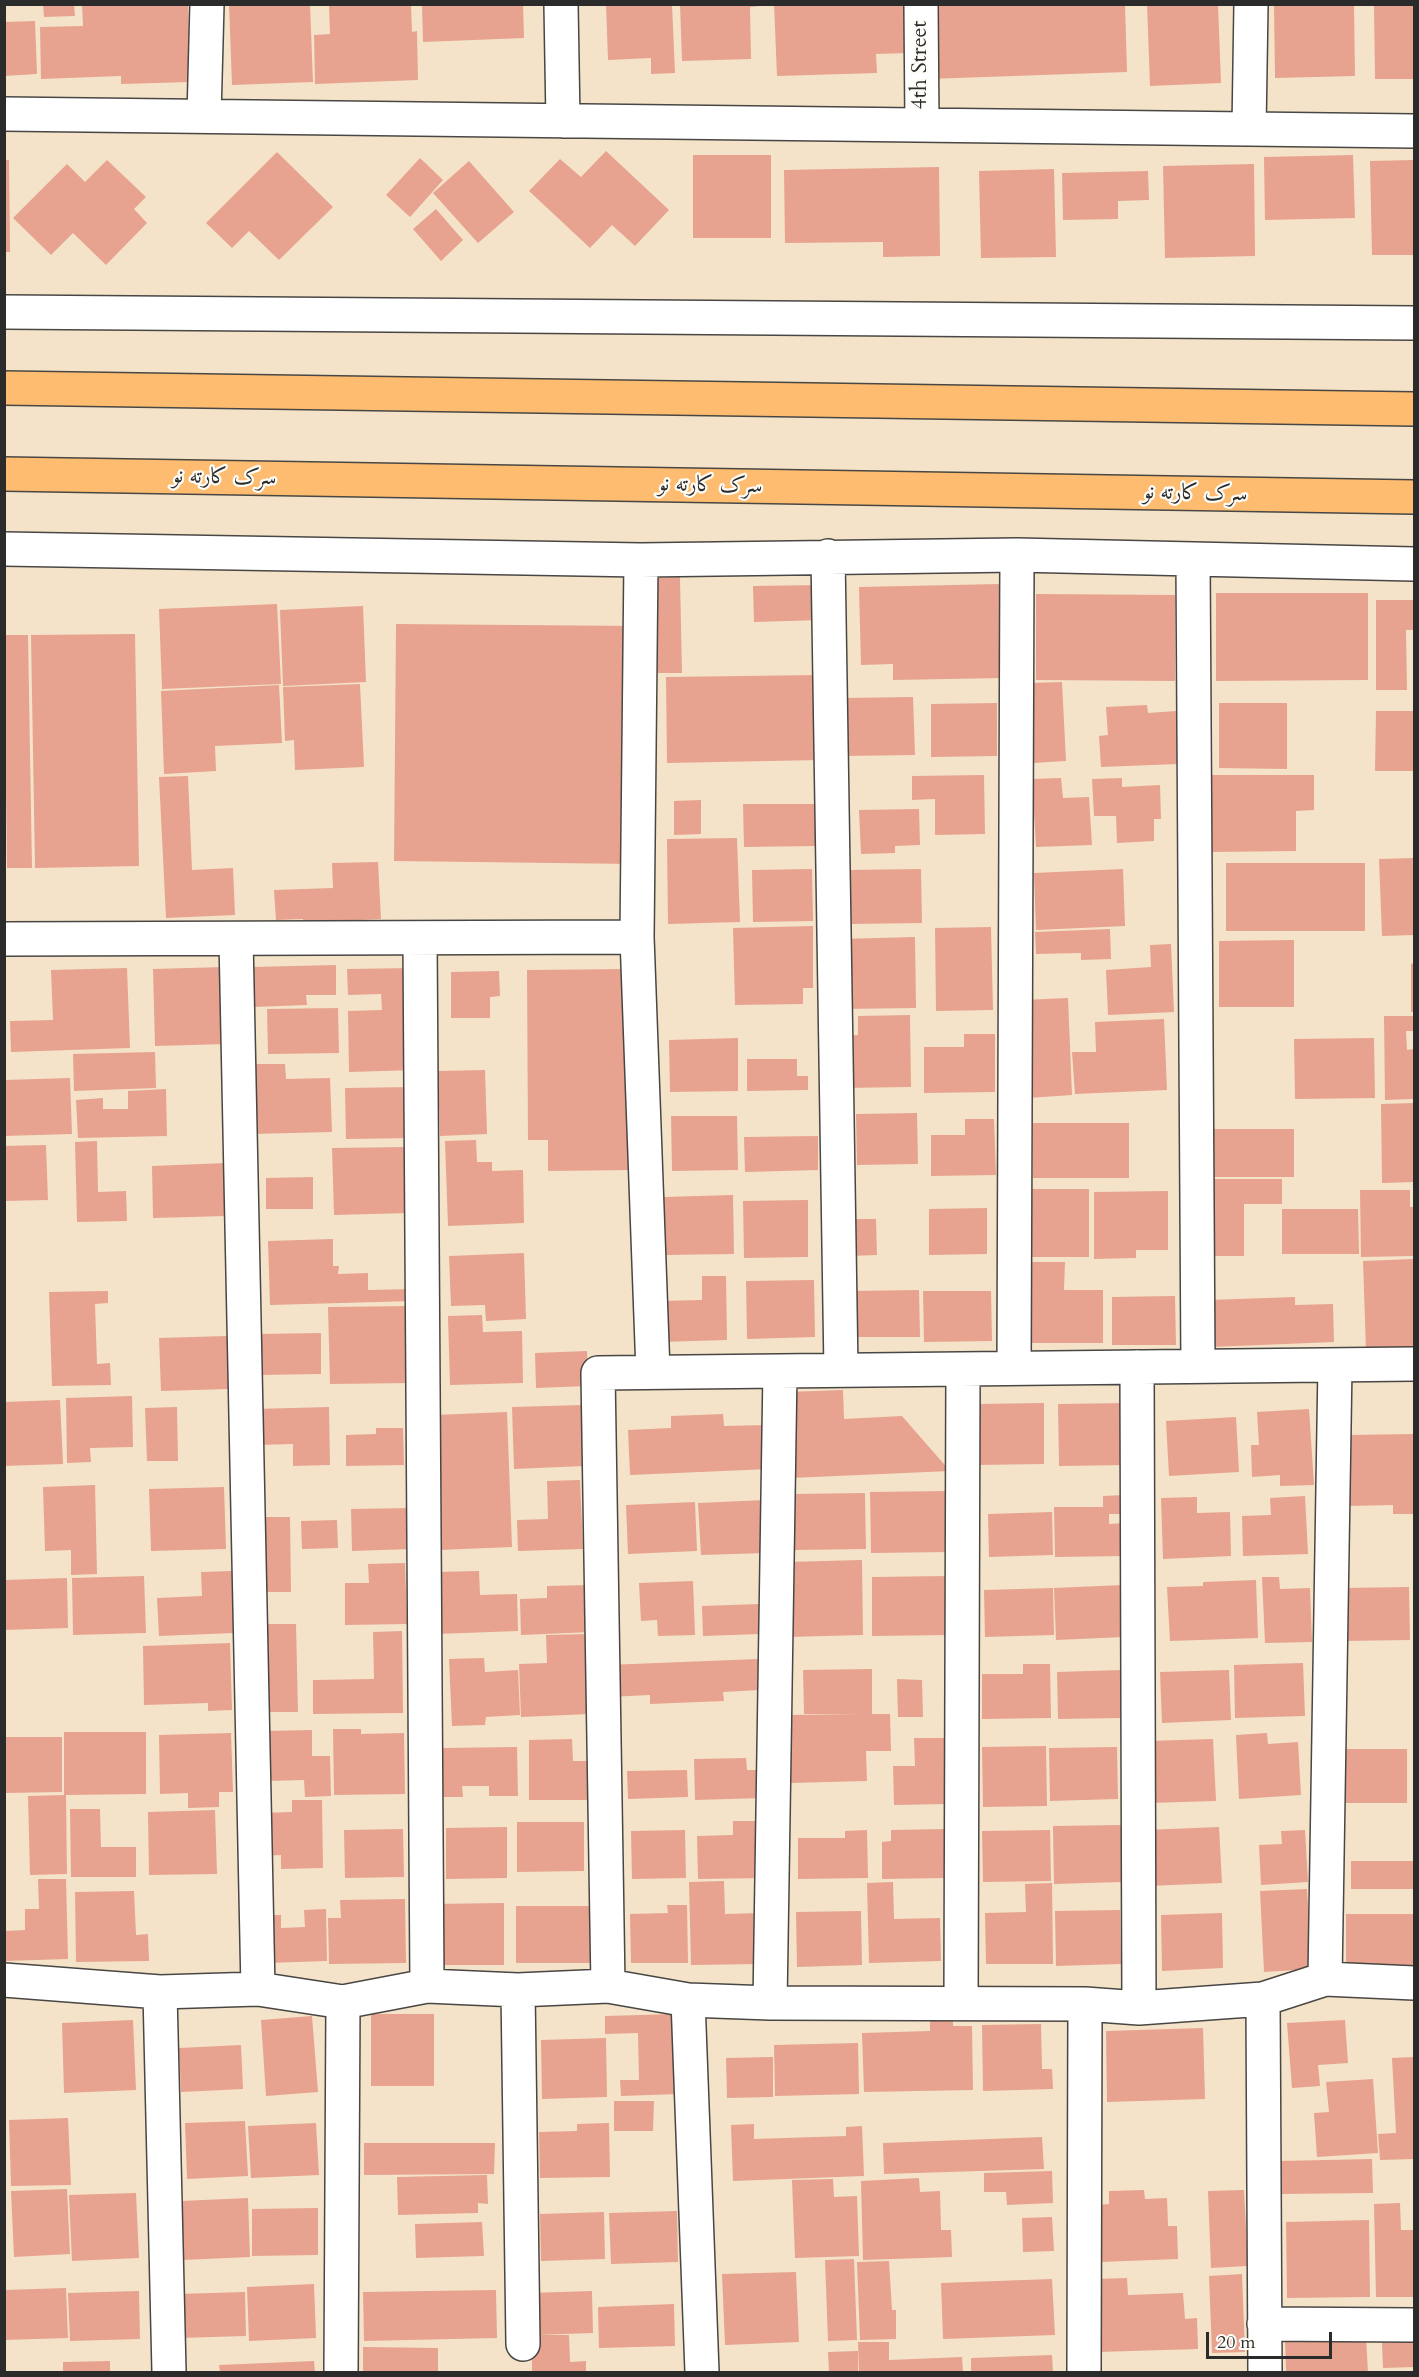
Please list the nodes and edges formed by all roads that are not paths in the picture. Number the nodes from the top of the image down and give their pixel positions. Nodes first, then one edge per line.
1 (207, 4) edge
2 (561, 4) edge
3 (921, 4) edge
4 (1251, 4) edge
5 (4, 114) edge
6 (204, 116) junction
7 (562, 121) junction
8 (922, 125) junction
9 (1249, 129) junction
10 (1414, 131) edge
11 (4, 312) edge
12 (1414, 323) edge
13 (4, 388) edge
14 (1414, 409) edge
15 (4, 474) edge
16 (1414, 497) edge
17 (4, 549) edge
18 (1017, 555) junction
19 (828, 556) junction
20 (641, 560) junction
21 (1193, 560) junction
22 (1414, 564) edge
23 (637, 937) junction
24 (4, 939) edge
25 (236, 939) junction
26 (420, 939) junction
27 (1414, 1364) edge
28 (1335, 1365) junction
29 (1198, 1366) junction
30 (1137, 1367) junction
31 (1014, 1368) junction
32 (963, 1369) junction
33 (841, 1370) junction
34 (780, 1371) junction
35 (653, 1372) junction
36 (1325, 1979) junction
37 (4, 1980) edge
38 (1414, 1983) edge
39 (427, 1986) junction
40 (608, 1986) junction
41 (258, 1989) junction
42 (518, 1990) junction
43 (160, 1992) junction
44 (1263, 1999) junction
45 (688, 2000) junction
46 (343, 2002) junction
47 (770, 2002) junction
48 (962, 2002) junction
49 (1085, 2004) junction
50 (1139, 2008) junction
51 (1264, 2324) junction
52 (1414, 2325) edge
53 (522, 2344) dead end
54 (169, 2373) edge
55 (341, 2373) edge
56 (702, 2373) edge
57 (1084, 2373) edge
58 (1265, 2373) edge

1 - 6 street
2 - 7 street
3 - 8 street, 4th Street
4 - 9 street
5 - 6 street
6 - 7 street
7 - 8 street
8 - 9 street
9 - 10 street
11 - 12 street
13 - 14 highway
15 - 16 highway, سرک کارته نو
17 - 20 street
18 - 19 street
18 - 21 street
18 - 31 street
19 - 20 street
19 - 33 street
20 - 23 street
21 - 22 street
21 - 29 street
23 - 26 street
23 - 35 street
24 - 25 street
25 - 26 street
25 - 41 street
26 - 39 street
27 - 28 street
28 - 29 street
28 - 36 street
29 - 30 street
30 - 31 street
30 - 50 street
31 - 32 street
32 - 33 street
32 - 48 street
33 - 34 street
34 - 35 street
34 - 47 street
35 - 40 street
36 - 38 street
36 - 44 street
37 - 43 street
39 - 42 street
39 - 46 street
40 - 42 street
40 - 45 street
41 - 43 street
41 - 46 street
42 - 53 street
43 - 54 street
44 - 50 street
44 - 51 street
45 - 47 street
45 - 56 street
46 - 55 street
47 - 48 street
48 - 49 street
49 - 50 street
49 - 57 street
51 - 52 street
51 - 58 street

